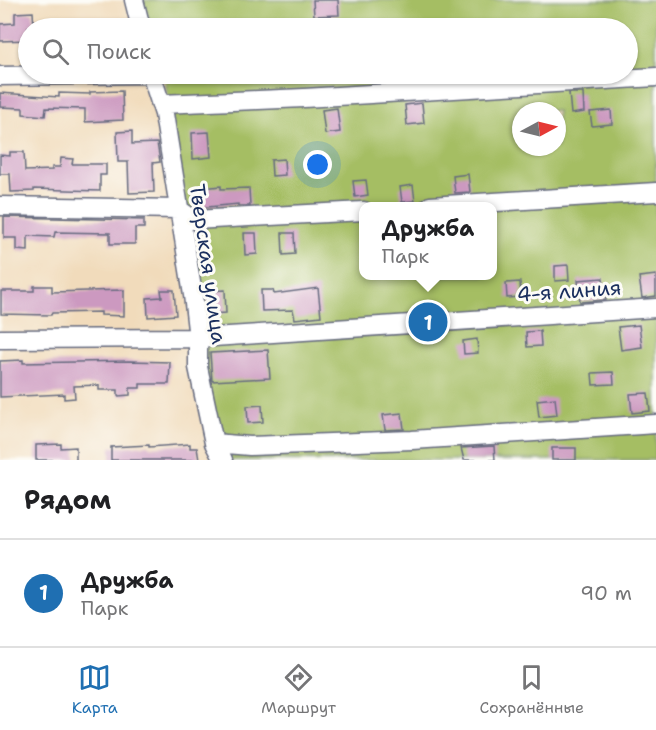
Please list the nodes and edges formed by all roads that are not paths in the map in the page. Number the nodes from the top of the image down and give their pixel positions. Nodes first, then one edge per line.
1 (134, 0) edge
2 (138, 18) edge
3 (0, 76) edge
4 (18, 76) edge
5 (656, 77) edge
6 (638, 78) edge
7 (155, 84) edge
8 (538, 84) edge
9 (161, 104) junction
10 (656, 192) edge
11 (497, 203) edge
12 (0, 206) edge
13 (178, 210) junction
14 (359, 211) edge
15 (656, 308) edge
16 (198, 338) junction
17 (0, 339) edge
18 (656, 424) edge
19 (214, 443) junction
20 (223, 460) edge

1 - 2 street
3 - 4 street
5 - 6 street
7 - 9 street, Тверская улица
8 - 9 street
9 - 13 street, Тверская улица
10 - 11 street
12 - 13 street
13 - 14 street
13 - 16 street, Тверская улица
15 - 16 street, 4-я линия
16 - 17 street, 4-я линия
16 - 19 street, Тверская улица
18 - 19 street
19 - 20 street, Тверская улица

